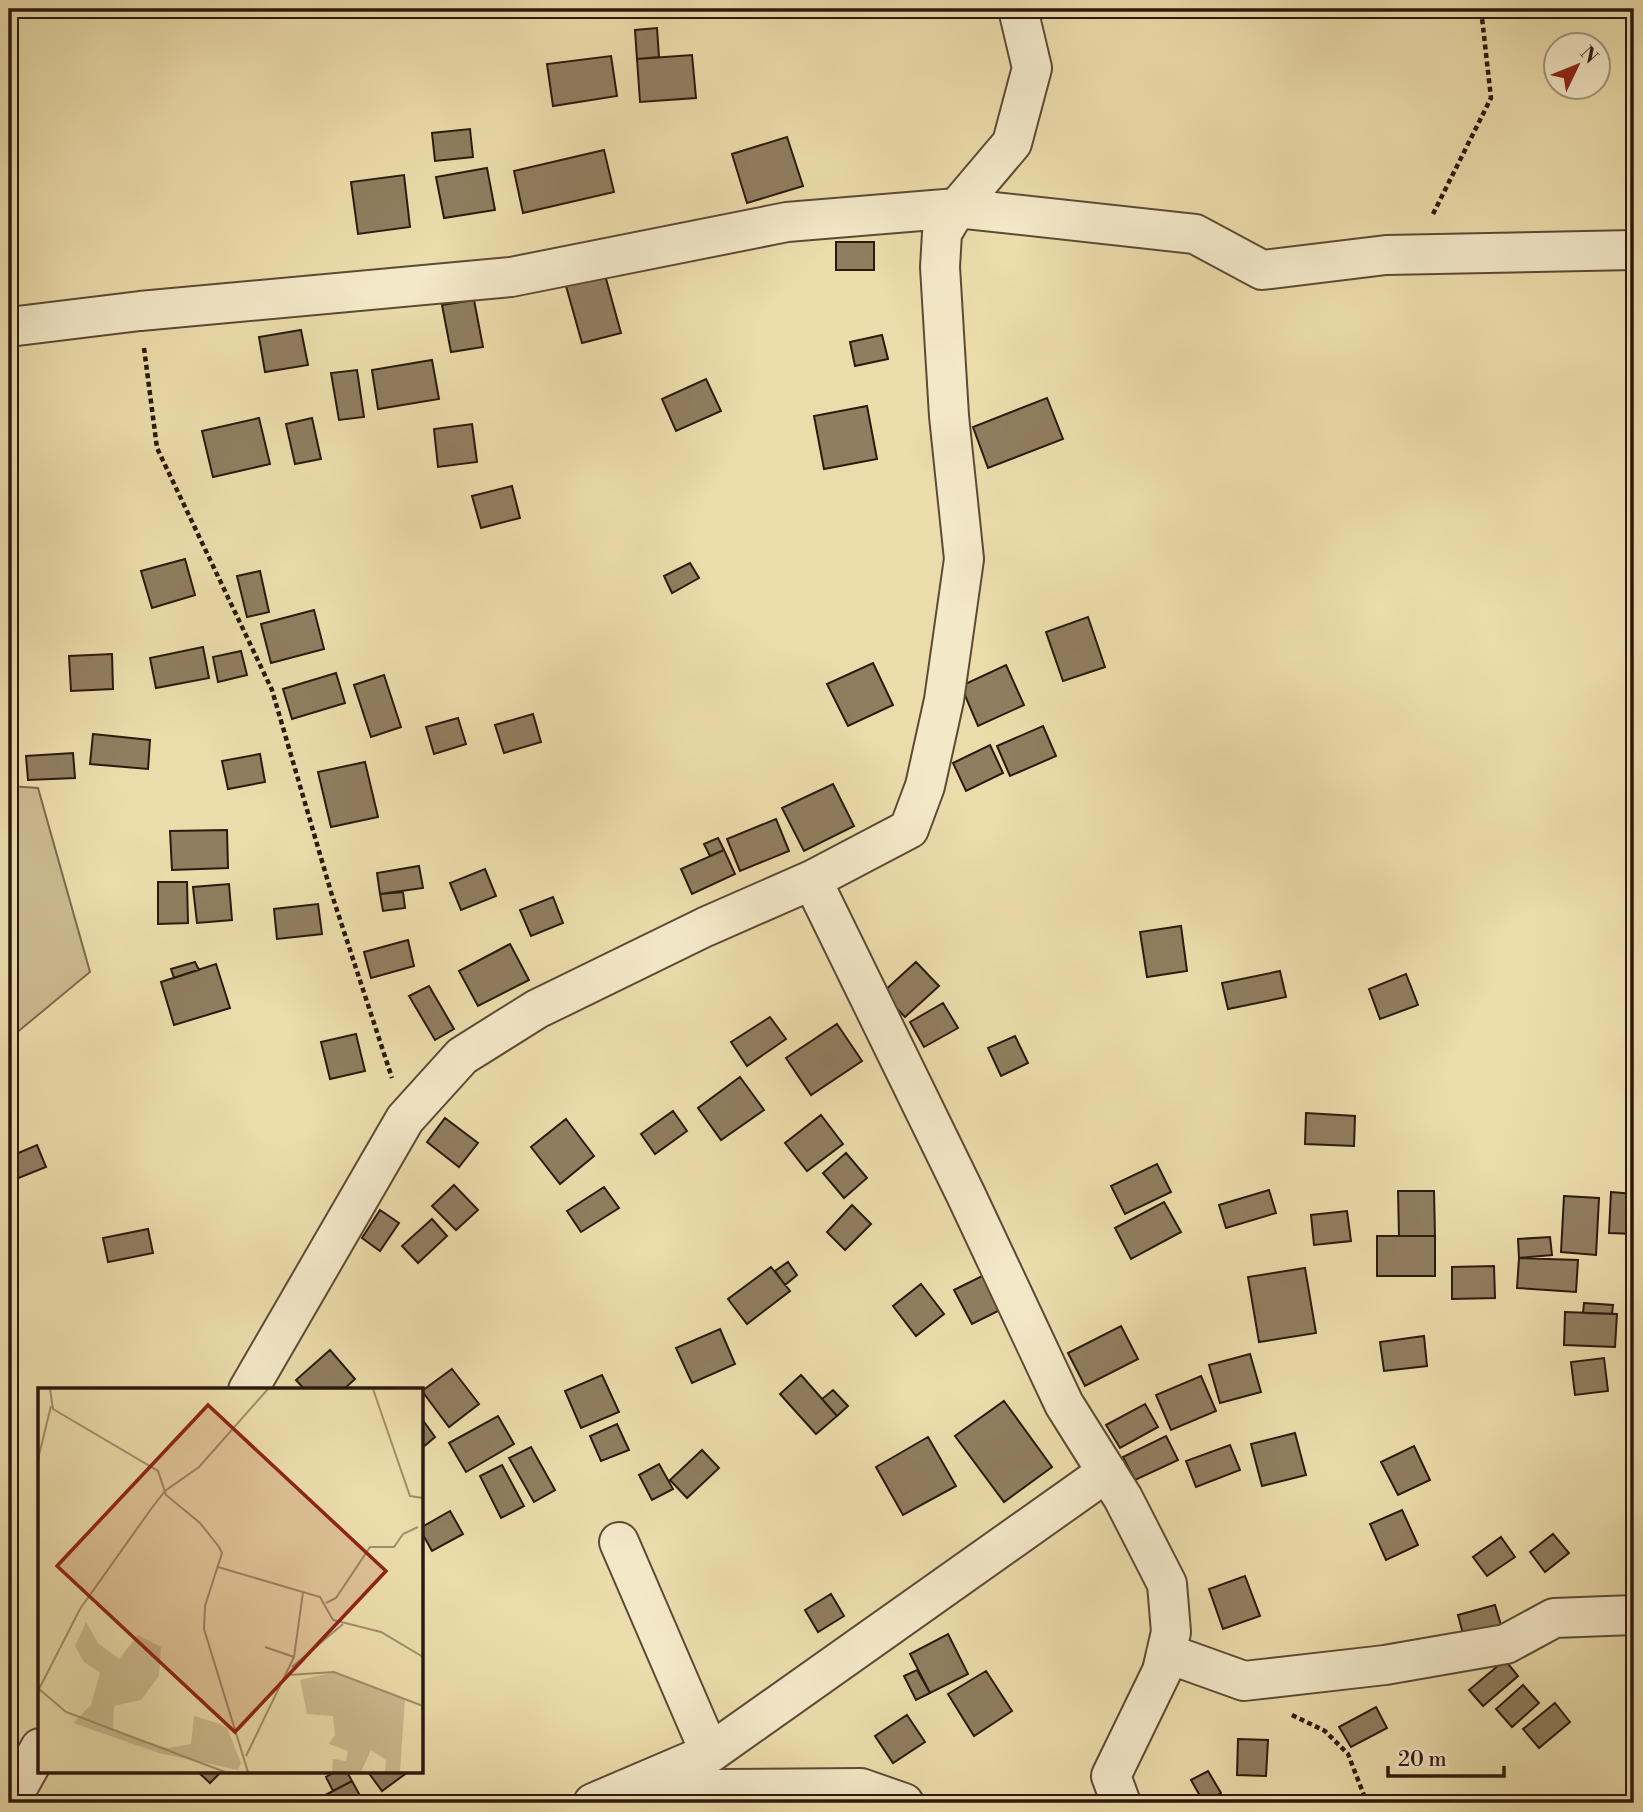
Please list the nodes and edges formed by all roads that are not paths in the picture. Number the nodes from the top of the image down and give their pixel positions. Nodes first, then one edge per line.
1 (1018, 9) edge
2 (957, 208) junction
3 (1634, 250) edge
4 (9, 327) edge
5 (812, 880) junction
6 (249, 1388) edge
7 (1107, 1472) junction
8 (619, 1542) dead end
9 (1634, 1615) edge
10 (1166, 1653) junction
11 (38, 1752) edge
12 (709, 1753) junction
13 (632, 1786) junction
14 (9, 1803) edge
15 (593, 1803) edge
16 (904, 1803) edge
17 (1121, 1803) edge

1 - 2 street
2 - 3 street
2 - 4 street
2 - 5 street
5 - 6 street
5 - 7 street
7 - 10 street
7 - 12 street
8 - 12 street
9 - 10 street
10 - 17 street
11 - 14 street
12 - 13 street
13 - 15 street
13 - 16 street

